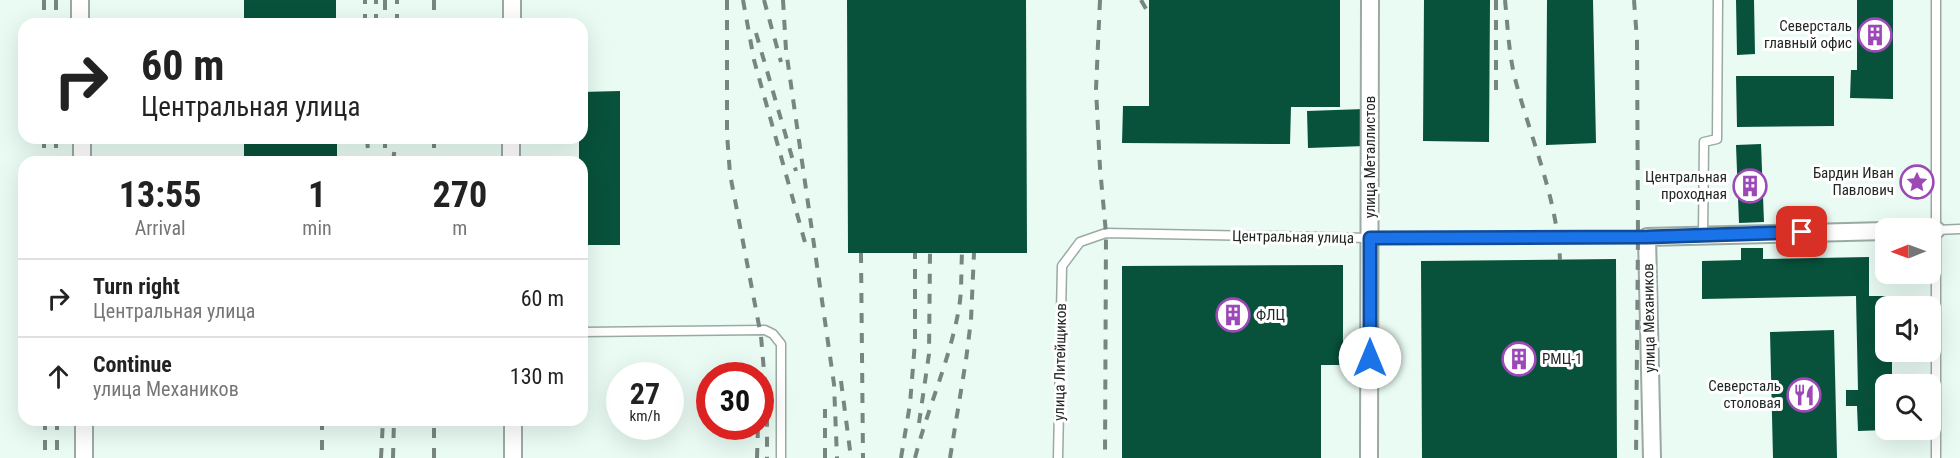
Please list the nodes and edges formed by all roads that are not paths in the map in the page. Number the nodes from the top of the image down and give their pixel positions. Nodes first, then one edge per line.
1 (80, 0) edge
2 (512, 0) edge
3 (1370, 0) edge
4 (1718, 0) edge
5 (1936, 0) edge
6 (80, 18) edge
7 (512, 18) edge
8 (1933, 218) edge
9 (1960, 229) edge
10 (1941, 230) edge
11 (1875, 231) edge
12 (1702, 234) junction
13 (1647, 237) junction
14 (1370, 238) junction
15 (1062, 266) joint
16 (1934, 284) edge
17 (588, 332) edge
18 (84, 426) edge
19 (513, 426) edge
20 (84, 458) edge
21 (513, 458) edge
22 (781, 458) edge
23 (1058, 458) edge
24 (1369, 458) edge
25 (1652, 458) edge
26 (1936, 458) edge

1 - 6 street
2 - 7 street
3 - 14 street, улица Металлистов
4 - 12 lane
5 - 8 lane
9 - 10 lane
11 - 12 street
12 - 13 street
13 - 14 lane, Центральная улица
13 - 25 street, улица Механиков
14 - 15 lane, Центральная улица
14 - 24 street, улица Металлистов
15 - 23 lane, улица Литейщиков
16 - 26 lane
17 - 22 lane
18 - 20 street
19 - 21 street

